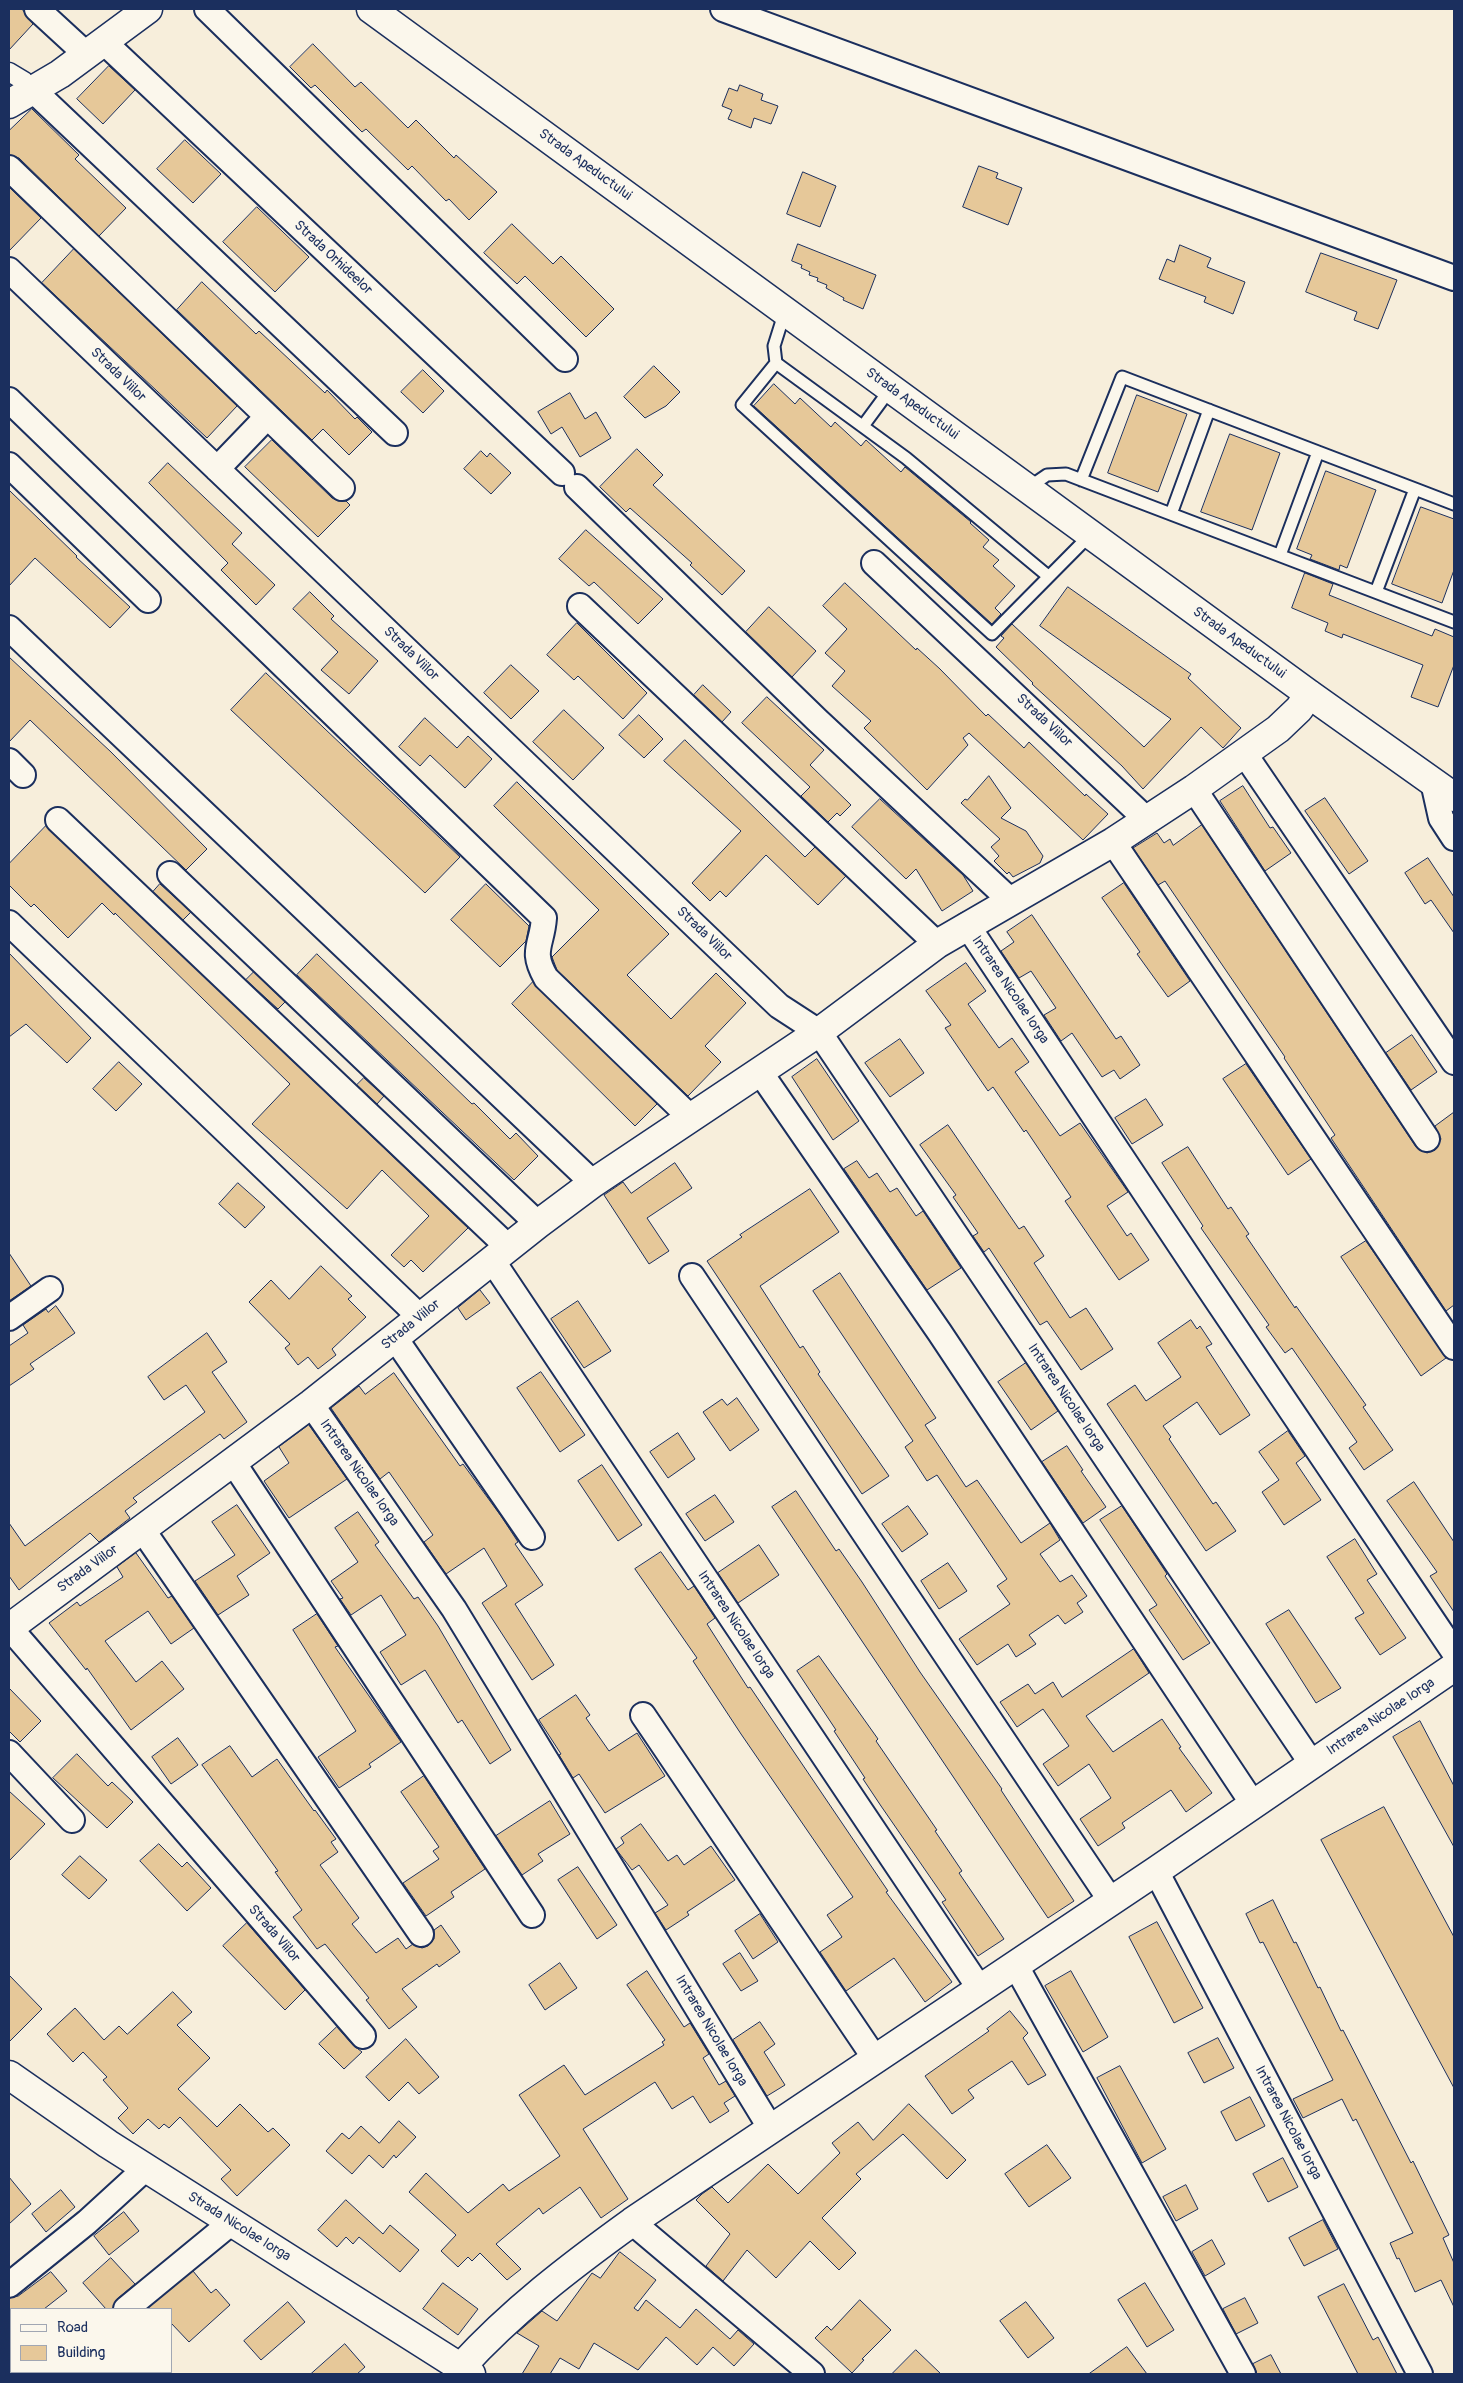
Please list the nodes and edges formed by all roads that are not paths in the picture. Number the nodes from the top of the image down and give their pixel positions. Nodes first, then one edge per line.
1 (37, 9) edge
2 (207, 9) edge
3 (371, 9) edge
4 (723, 9) edge
5 (141, 11) edge
6 (96, 49) junction
7 (9, 72) edge
8 (33, 90) junction
9 (9, 104) edge
10 (9, 168) edge
11 (9, 270) edge
12 (1454, 278) edge
13 (785, 311) junction
14 (565, 359) dead end
15 (776, 363) junction
16 (891, 388) junction
17 (9, 400) edge
18 (1210, 410) junction
19 (266, 417) junction
20 (863, 426) junction
21 (395, 433) dead end
22 (1318, 452) junction
23 (9, 465) edge
24 (217, 469) junction
25 (1081, 480) junction
26 (342, 488) dead end
27 (1028, 488) junction
28 (1415, 489) junction
29 (1454, 504) edge
30 (1171, 514) junction
31 (1091, 534) junction
32 (1280, 555) junction
33 (874, 563) dead end
34 (1048, 576) junction
35 (1376, 592) junction
36 (148, 600) dead end
37 (580, 606) dead end
38 (1454, 622) edge
39 (9, 628) edge
40 (1309, 694) junction
41 (1244, 753) junction
42 (1194, 789) junction
43 (1444, 789) edge
44 (58, 820) dead end
45 (1147, 820) junction
46 (1454, 838) edge
47 (1113, 842) junction
48 (170, 874) dead end
49 (1011, 901) junction
50 (9, 922) edge
51 (967, 925) junction
52 (937, 944) junction
53 (819, 1032) junction
54 (1454, 1062) edge
55 (760, 1072) junction
56 (691, 1118) junction
57 (1427, 1139) dead end
58 (593, 1183) junction
59 (538, 1224) junction
60 (500, 1254) junction
61 (692, 1276) dead end
62 (50, 1289) dead end
63 (420, 1317) junction
64 (9, 1318) edge
65 (395, 1338) junction
66 (1454, 1347) edge
67 (311, 1404) junction
68 (234, 1462) junction
69 (142, 1529) junction
70 (532, 1537) dead end
71 (9, 1628) edge
72 (1453, 1666) edge
73 (643, 1715) dead end
74 (9, 1752) edge
75 (1312, 1764) junction
76 (1253, 1804) junction
77 (72, 1820) dead end
78 (1156, 1872) junction
79 (1111, 1901) junction
80 (532, 1915) dead end
81 (421, 1934) dead end
82 (1016, 1966) junction
83 (980, 1989) junction
84 (363, 2036) dead end
85 (876, 2060) junction
86 (9, 2075) edge
87 (771, 2129) junction
88 (146, 2168) junction
89 (232, 2222) junction
90 (632, 2222) junction
91 (9, 2285) edge
92 (127, 2308) edge
93 (466, 2370) edge
94 (812, 2374) edge
95 (1243, 2374) edge
96 (1420, 2374) edge

1 - 6 street, Strada Orhideelor
2 - 14 street
3 - 13 street, Strada Apeductului
4 - 12 street
5 - 6 street
6 - 8 street
6 - 49 street, Strada Orhideelor
7 - 8 street
8 - 9 street
8 - 21 street
10 - 19 street
11 - 24 street, Strada Viilor
13 - 15 lane
13 - 16 street, Strada Apeductului
15 - 20 lane
15 - 34 lane
16 - 20 lane
16 - 27 street, Strada Apeductului
17 - 56 street
18 - 22 lane
18 - 25 lane
18 - 30 lane
19 - 24 street
19 - 26 street
20 - 34 lane
22 - 28 lane
22 - 32 lane
23 - 36 street
24 - 53 street, Strada Viilor
25 - 27 lane
25 - 30 lane
27 - 31 street, Strada Apeductului
28 - 29 lane
28 - 35 lane
30 - 32 lane
31 - 34 lane
31 - 40 street, Strada Apeductului
32 - 35 lane
33 - 45 street, Strada Viilor
35 - 38 lane
37 - 52 street
39 - 58 street
40 - 41 street, Strada Viilor
40 - 43 street, Strada Apeductului
41 - 42 street, Strada Viilor
41 - 54 street
42 - 45 street, Strada Viilor
42 - 57 street
43 - 46 street
44 - 60 street, Intrarea Nicolae Iorga
45 - 47 street, Strada Viilor
47 - 49 street, Strada Viilor
47 - 66 street
48 - 59 street
49 - 51 street, Strada Viilor
50 - 63 street
51 - 52 street, Strada Viilor
51 - 72 street, Intrarea Nicolae Iorga
52 - 53 street, Strada Viilor
53 - 55 street, Strada Viilor
53 - 75 street, Intrarea Nicolae Iorga
55 - 56 street, Strada Viilor
55 - 76 street
56 - 58 street, Strada Viilor
58 - 59 street, Strada Viilor
59 - 60 street, Strada Viilor
60 - 63 street, Strada Viilor
60 - 83 street, Intrarea Nicolae Iorga
61 - 79 street
62 - 64 street
63 - 65 street, Strada Viilor
65 - 67 street, Strada Viilor
65 - 70 street
67 - 68 street, Strada Viilor
67 - 87 street, Intrarea Nicolae Iorga
68 - 69 street, Strada Viilor
68 - 80 street
69 - 71 street, Strada Viilor
69 - 81 street
71 - 84 street, Strada Viilor
72 - 75 street, Intrarea Nicolae Iorga
73 - 85 street
74 - 77 street
75 - 76 street, Intrarea Nicolae Iorga
76 - 78 street, Intrarea Nicolae Iorga
78 - 79 street, Intrarea Nicolae Iorga
78 - 96 street, Intrarea Nicolae Iorga
79 - 82 street, Intrarea Nicolae Iorga
82 - 83 street, Intrarea Nicolae Iorga
82 - 95 street
83 - 85 street, Intrarea Nicolae Iorga
85 - 87 street, Intrarea Nicolae Iorga
86 - 88 street, Strada Nicolae Iorga
87 - 90 street, Intrarea Nicolae Iorga
88 - 89 street, Strada Nicolae Iorga
88 - 91 street
89 - 92 street
89 - 93 street, Strada Nicolae Iorga
90 - 93 street, Intrarea Nicolae Iorga
90 - 94 street

